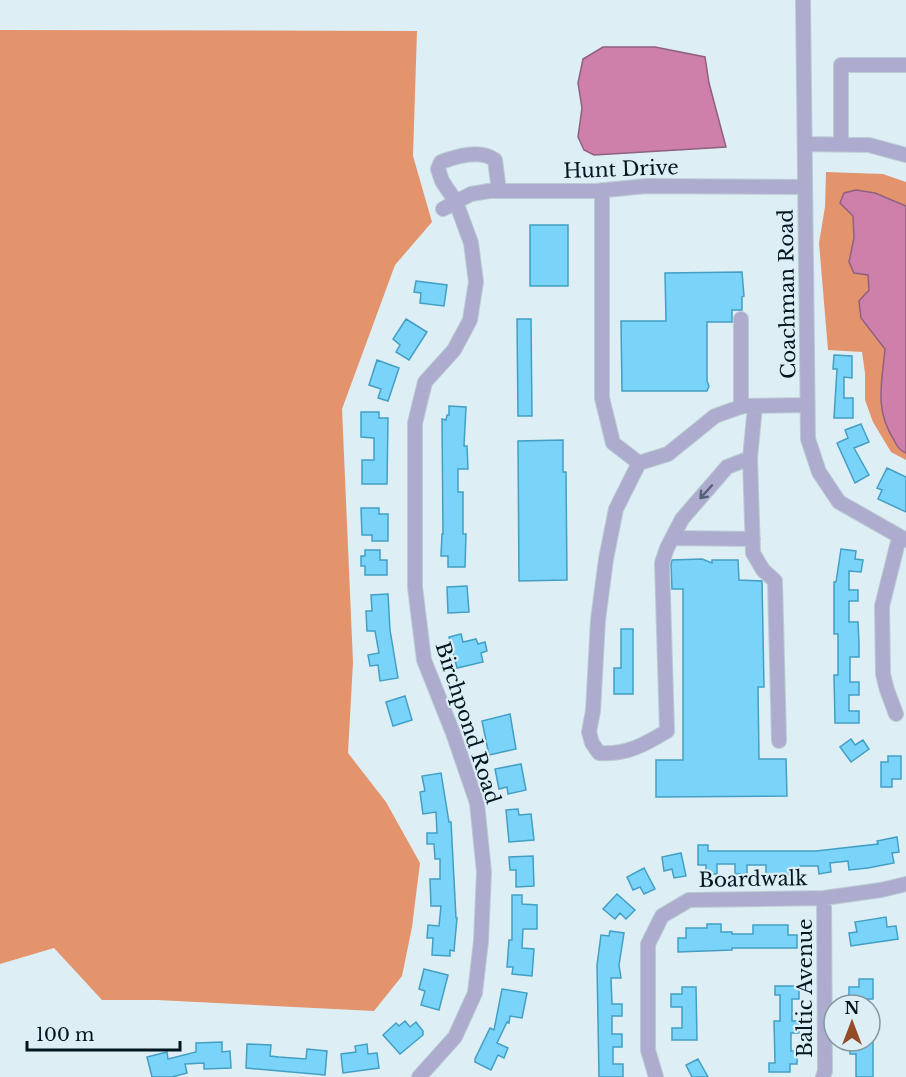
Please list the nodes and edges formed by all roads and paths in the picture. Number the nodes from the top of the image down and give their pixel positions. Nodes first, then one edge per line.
1 (803, 0) edge
2 (906, 65) edge
3 (805, 144) junction
4 (841, 144) junction
5 (906, 154) edge
6 (805, 187) junction
7 (602, 190) junction
8 (499, 191) junction
9 (456, 202) junction
10 (443, 209) dead end
11 (741, 319) dead end
12 (807, 405) junction
13 (748, 406) junction
14 (750, 458) junction
15 (639, 464) junction
16 (672, 538) junction
17 (753, 539) junction
18 (902, 539) edge
19 (896, 714) dead end
20 (779, 741) dead end
21 (906, 884) edge
22 (824, 898) junction
23 (419, 1077) edge
24 (656, 1077) edge
25 (823, 1077) edge

1 - 3 street, Coachman Road
2 - 4 street
3 - 4 street
3 - 6 street, Coachman Road
4 - 5 street
6 - 7 street, Hunt Drive
6 - 12 street, Coachman Road
7 - 8 street, Hunt Drive
7 - 15 street
8 - 9 street, Hunt Drive
8 - 9 street, Birchpond Road
9 - 10 street, Hunt Drive
9 - 23 street, Birchpond Road
11 - 13 street
12 - 13 street
12 - 18 street, Coachman Road
13 - 14 street
13 - 15 street
14 -> 16 street
14 - 17 street
15 - 16 street
16 - 17 street
17 - 20 street
18 - 19 street
21 - 22 street, Boardwalk
22 - 24 street, Boardwalk
22 - 25 street, Baltic Avenue

